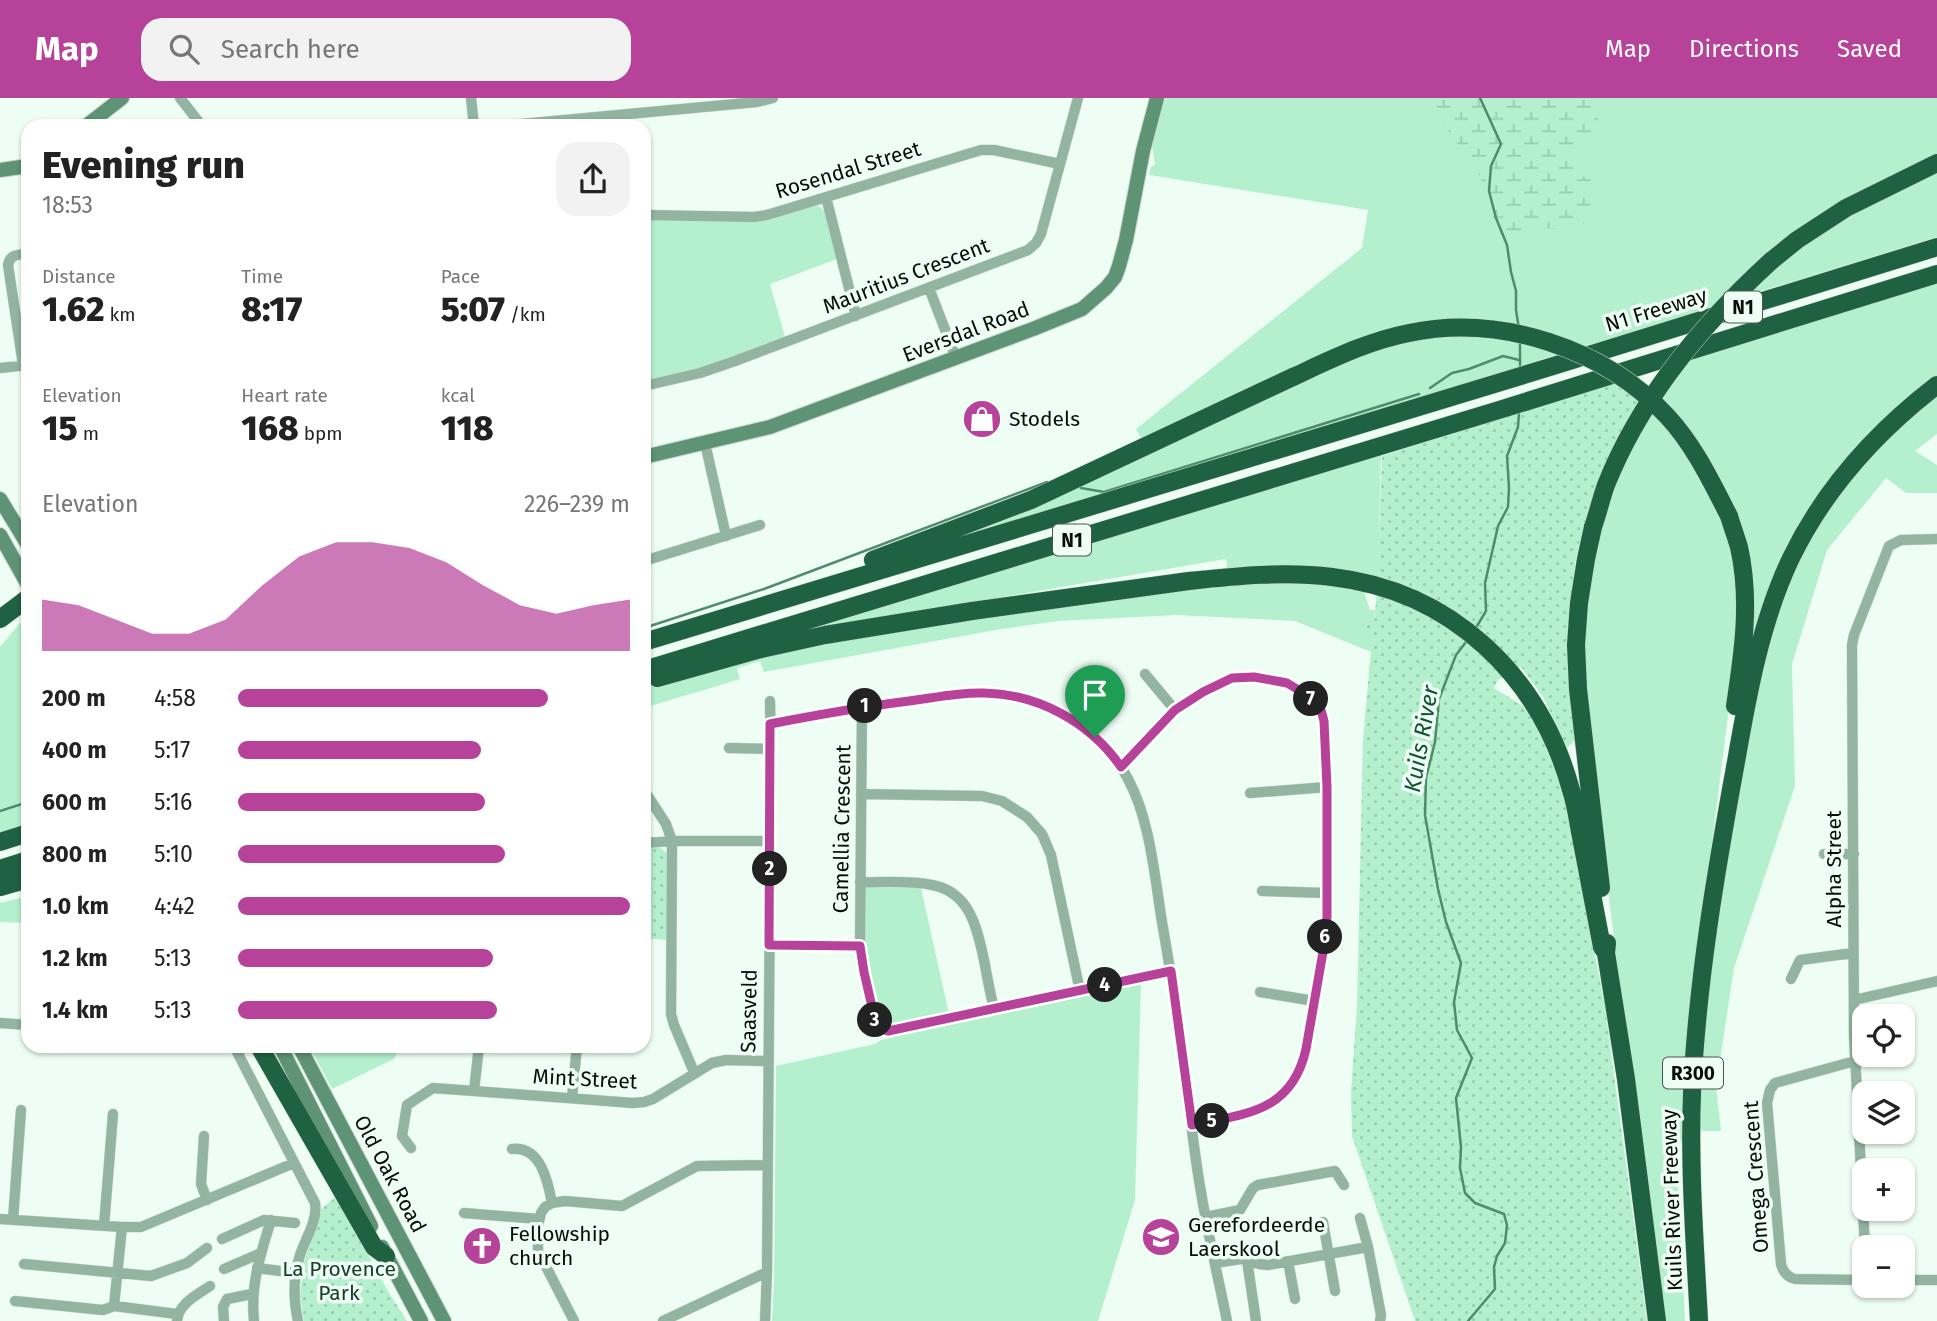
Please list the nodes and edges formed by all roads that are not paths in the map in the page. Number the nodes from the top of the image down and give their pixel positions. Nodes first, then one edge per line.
1 (122, 98) edge
2 (180, 98) edge
3 (471, 98) edge
4 (773, 98) edge
5 (1078, 98) edge
6 (1157, 98) edge
7 (757, 100) edge
8 (95, 119) edge
9 (196, 119) edge
10 (473, 119) edge
11 (622, 119) edge
12 (1937, 163) edge
13 (1060, 164) junction
14 (21, 167) edge
15 (0, 170) edge
16 (826, 197) junction
17 (651, 215) edge
18 (1937, 247) edge
19 (21, 255) edge
20 (4, 270) edge
21 (1937, 274) edge
22 (929, 288) junction
23 (856, 316) junction
24 (21, 347) edge
25 (956, 358) junction
26 (21, 365) edge
27 (0, 368) edge
28 (651, 384) edge
29 (1937, 386) edge
30 (705, 443) junction
31 (651, 455) edge
32 (0, 499) edge
33 (760, 525) dead end
34 (21, 534) edge
35 (0, 536) edge
36 (726, 536) junction
37 (1937, 539) edge
38 (651, 559) edge
39 (21, 573) edge
40 (21, 604) edge
41 (0, 620) edge
42 (712, 621) junction
43 (651, 640) edge
44 (651, 668) edge
45 (1145, 674) dead end
46 (651, 680) edge
47 (770, 701) dead end
48 (862, 707) junction
49 (1175, 710) junction
50 (770, 724) junction
51 (729, 748) dead end
52 (771, 749) junction
53 (1121, 767) junction
54 (1327, 787) junction
55 (1250, 793) dead end
56 (861, 794) junction
57 (651, 801) edge
58 (1723, 828) junction
59 (21, 835) edge
60 (672, 841) junction
61 (770, 841) junction
62 (0, 842) edge
63 (651, 842) edge
64 (1824, 854) dead end
65 (1854, 855) junction
66 (21, 862) edge
67 (0, 869) edge
68 (21, 881) edge
69 (860, 882) junction
70 (0, 887) edge
71 (1262, 891) dead end
72 (21, 893) edge
73 (1327, 893) junction
74 (0, 898) edge
75 (769, 945) junction
76 (860, 946) junction
77 (1606, 953) junction
78 (1853, 953) junction
79 (1171, 971) junction
80 (1791, 979) dead end
81 (1937, 981) edge
82 (1080, 990) junction
83 (1260, 992) dead end
84 (1854, 1000) junction
85 (1314, 1001) junction
86 (1854, 1004) edge
87 (994, 1009) junction
88 (0, 1023) edge
89 (21, 1024) edge
90 (238, 1053) edge
91 (263, 1053) edge
92 (284, 1053) edge
93 (303, 1053) edge
94 (478, 1053) edge
95 (576, 1053) edge
96 (768, 1061) junction
97 (1852, 1062) edge
98 (1855, 1067) edge
99 (694, 1072) junction
100 (474, 1091) junction
101 (572, 1098) junction
102 (21, 1110) dead end
103 (113, 1114) dead end
104 (1192, 1125) junction
105 (204, 1136) dead end
106 (411, 1148) dead end
107 (513, 1149) dead end
108 (294, 1163) junction
109 (767, 1165) junction
110 (1344, 1185) dead end
111 (207, 1200) junction
112 (552, 1203) junction
113 (464, 1213) dead end
114 (1206, 1217) junction
115 (1360, 1218) dead end
116 (0, 1219) edge
117 (539, 1219) junction
118 (13, 1220) junction
119 (271, 1220) junction
120 (1323, 1222) dead end
121 (295, 1223) dead end
122 (104, 1226) junction
123 (122, 1227) junction
124 (1864, 1235) edge
125 (222, 1239) dead end
126 (1368, 1247) junction
127 (207, 1248) dead end
128 (261, 1254) junction
129 (1328, 1254) junction
130 (386, 1256) junction
131 (1247, 1260) junction
132 (1288, 1262) junction
133 (1215, 1263) junction
134 (24, 1264) dead end
135 (257, 1268) junction
136 (224, 1269) dead end
137 (118, 1272) junction
138 (767, 1272) junction
139 (296, 1273) junction
140 (1852, 1280) edge
141 (1915, 1280) edge
142 (1937, 1280) edge
143 (210, 1286) dead end
144 (1335, 1291) dead end
145 (252, 1294) junction
146 (1295, 1299) dead end
147 (15, 1301) dead end
148 (114, 1306) junction
149 (177, 1317) edge
150 (224, 1321) edge
151 (254, 1321) edge
152 (298, 1321) edge
153 (421, 1321) edge
154 (444, 1321) edge
155 (574, 1321) edge
156 (663, 1321) edge
157 (765, 1321) edge
158 (1227, 1321) edge
159 (1256, 1321) edge
160 (1380, 1321) edge
161 (1657, 1321) edge
162 (1699, 1321) edge

1 - 8 main road
2 - 9 street
3 - 10 street
4 - 7 street
5 - 13 street, Mauritius Crescent
6 - 25 main road, Eversdal Road
7 - 11 street
12 - 77 highway, bridge
13 - 16 street, Rosendal Street
13 - 22 street, Mauritius Crescent
14 - 15 main road
16 - 17 street, Rosendal Street
16 - 23 street
18 - 42 highway, N1 Freeway / N1
19 - 20 street
20 - 24 street
21 - 44 highway, N1
22 - 23 street, Mauritius Crescent
22 - 25 street
23 - 28 street, Mauritius Crescent
25 - 30 main road, Eversdal Road
26 - 27 street
29 - 58 highway
30 - 31 main road, Eversdal Road
30 - 36 street
32 - 34 main road
33 - 36 street
35 - 39 main road
36 - 38 street
37 - 65 street, Alpha Street
40 - 41 highway
42 - 43 highway, N1
42 - 58 highway, bridge
45 - 49 street
46 - 77 highway
47 - 50 street, Saasveld
48 - 50 street
48 - 53 street
48 - 56 street, Camellia Crescent
49 - 53 street
49 - 54 street
50 - 52 street, Saasveld
51 - 52 street
52 - 61 street, Saasveld
53 - 79 street
54 - 55 street
54 - 73 street
56 - 69 street, Camellia Crescent
56 - 82 street
57 - 60 street
58 - 162 highway, Kuils River Freeway / R300
59 - 62 highway
60 - 61 street
60 - 63 street
60 - 99 street
61 - 75 street, Saasveld
64 - 65 street
65 - 78 street, Alpha Street
66 - 67 highway
68 - 70 highway
69 - 76 street, Camellia Crescent
69 - 87 street
71 - 73 street
72 - 74 highway
73 - 85 street
75 - 76 street
75 - 96 street, Saasveld
76 - 87 street, Camellia Crescent
77 - 161 highway, Kuils River Freeway
78 - 80 street
78 - 84 street, Alpha Street
79 - 82 street, Camellia Crescent
79 - 104 street
81 - 84 street
82 - 87 street, Camellia Crescent
83 - 85 street
84 - 86 street, Alpha Street
85 - 104 street
88 - 89 street
90 - 108 street
91 - 130 highway
92 - 130 main road, Old Oak Road
93 - 154 main road, Old Oak Road
94 - 100 street
95 - 101 street
96 - 99 street, Mint Street
96 - 109 street, Saasveld
97 - 140 street, Omega Crescent
98 - 124 street, Alpha Street
99 - 101 street, Mint Street
100 - 101 street, Mint Street
100 - 106 street, Mint Street
102 - 118 street
103 - 122 street
104 - 114 street
105 - 111 street
107 - 112 street
108 - 111 street
108 - 139 street
109 - 112 street
109 - 138 street, Saasveld
110 - 114 street
111 - 123 street
112 - 117 street
113 - 117 street
114 - 133 street
115 - 126 street
116 - 118 street
117 - 155 street
118 - 122 street
119 - 121 street
119 - 125 street
119 - 128 street
120 - 129 street
122 - 123 street
123 - 137 street
126 - 129 street
126 - 160 street
127 - 137 street
128 - 135 street
128 - 136 street
129 - 132 street
129 - 144 street
130 - 153 main road, Old Oak Road
131 - 132 street
131 - 133 street
131 - 159 street
132 - 146 street
133 - 158 street
134 - 137 street
135 - 139 street
135 - 145 street
137 - 148 street
138 - 156 street
138 - 157 street, Saasveld
139 - 152 street
141 - 142 street
143 - 149 street
145 - 150 street
145 - 151 street
147 - 148 street
148 - 149 street

